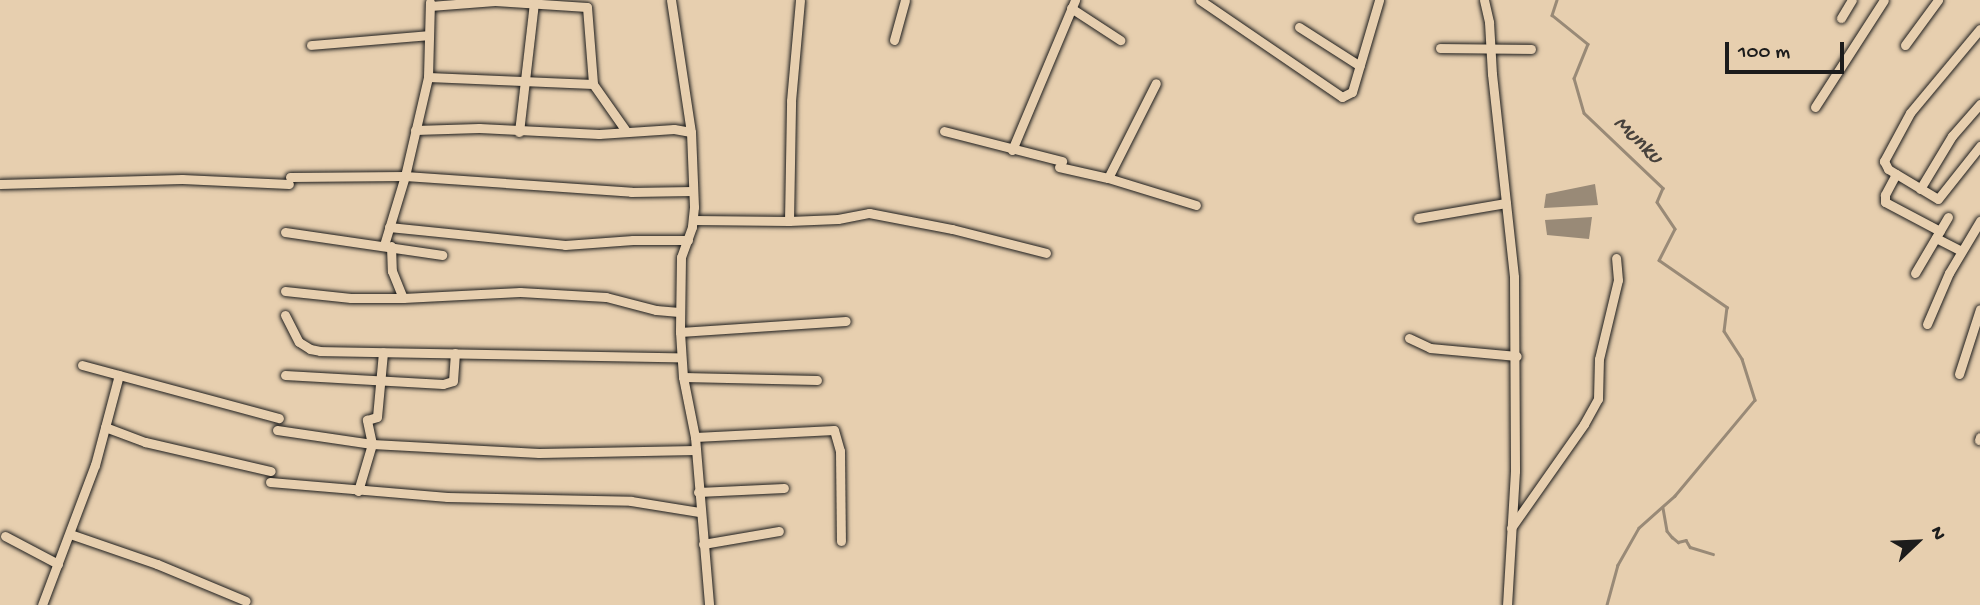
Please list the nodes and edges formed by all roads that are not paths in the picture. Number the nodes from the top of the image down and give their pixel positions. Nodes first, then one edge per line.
1 (671, 0) edge
2 (800, 0) edge
3 (905, 0) edge
4 (1200, 0) edge
5 (1380, 0) edge
6 (1484, 0) edge
7 (1852, 0) edge
8 (1885, 0) edge
9 (1938, 0) edge
10 (534, 2) junction
11 (430, 3) edge
12 (1073, 4) edge
13 (1841, 18) dead end
14 (1299, 27) dead end
15 (1980, 29) edge
16 (429, 35) junction
17 (894, 40) dead end
18 (1120, 40) dead end
19 (311, 45) dead end
20 (1905, 45) dead end
21 (1492, 47) junction
22 (1440, 48) dead end
23 (1531, 49) dead end
24 (1360, 66) junction
25 (428, 77) junction
26 (525, 83) junction
27 (1156, 83) dead end
28 (593, 84) junction
29 (1980, 104) edge
30 (1815, 107) dead end
31 (415, 130) junction
32 (626, 131) junction
33 (944, 131) dead end
34 (519, 132) junction
35 (691, 132) junction
36 (1980, 146) edge
37 (1012, 150) junction
38 (1896, 174) junction
39 (405, 176) junction
40 (1108, 178) junction
41 (0, 184) edge
42 (1920, 189) junction
43 (693, 191) junction
44 (1506, 203) junction
45 (1196, 205) dead end
46 (1948, 217) dead end
47 (1418, 218) dead end
48 (693, 220) junction
49 (789, 221) junction
50 (1980, 221) edge
51 (389, 227) junction
52 (285, 232) dead end
53 (1938, 235) junction
54 (688, 240) junction
55 (387, 246) junction
56 (1961, 251) junction
57 (1046, 253) dead end
58 (442, 255) dead end
59 (1616, 258) dead end
60 (1915, 274) dead end
61 (285, 291) dead end
62 (403, 298) junction
63 (1980, 309) edge
64 (679, 312) junction
65 (285, 315) dead end
66 (846, 321) dead end
67 (1927, 324) dead end
68 (680, 332) junction
69 (1409, 338) dead end
70 (383, 352) junction
71 (455, 353) junction
72 (1517, 356) junction
73 (681, 357) junction
74 (82, 365) dead end
75 (285, 374) dead end
76 (1959, 374) dead end
77 (119, 375) junction
78 (683, 377) junction
79 (379, 380) junction
80 (817, 380) dead end
81 (279, 418) dead end
82 (105, 427) junction
83 (277, 430) dead end
84 (695, 437) junction
85 (372, 444) junction
86 (696, 450) junction
87 (271, 471) dead end
88 (270, 482) dead end
89 (784, 488) dead end
90 (358, 491) junction
91 (698, 492) junction
92 (699, 512) junction
93 (1511, 528) junction
94 (779, 531) dead end
95 (70, 534) junction
96 (5, 536) dead end
97 (841, 541) dead end
98 (703, 544) junction
99 (58, 564) junction
100 (246, 601) dead end
101 (42, 605) edge
102 (709, 605) edge
103 (1507, 605) edge

1 - 35 street
2 - 49 street
3 - 17 street
4 - 24 street
5 - 24 street
6 - 21 street
7 - 13 street
8 - 30 street
9 - 20 street
10 - 11 street
10 - 26 street
10 - 28 street
11 - 16 street
12 - 18 street
12 - 37 street
14 - 24 street
15 - 38 street
16 - 19 street
16 - 25 street
21 - 22 street
21 - 23 street
21 - 44 street
25 - 26 street
25 - 31 street
26 - 28 street
26 - 34 street
27 - 40 street
28 - 32 street
29 - 42 street
31 - 34 street
31 - 39 street
32 - 34 street
32 - 35 street
33 - 37 street
35 - 43 street
36 - 42 street
37 - 40 street
38 - 42 street
38 - 53 street
39 - 41 street
39 - 43 street
39 - 51 street
40 - 45 street
43 - 48 street
44 - 47 street
44 - 72 street
46 - 53 street
48 - 49 street
48 - 54 street
49 - 57 street
50 - 56 street
51 - 54 street
51 - 55 street
52 - 55 street
53 - 56 street
53 - 60 street
54 - 64 street
55 - 58 street
55 - 62 street
56 - 67 street
59 - 93 street
61 - 62 street
62 - 64 street
63 - 76 street
64 - 68 street
65 - 70 street
66 - 68 street
68 - 73 street
69 - 72 street
70 - 71 street
70 - 79 street
71 - 73 street
71 - 79 street
72 - 93 street
73 - 78 street
74 - 77 street
75 - 79 street
77 - 81 street
77 - 82 street
78 - 80 street
78 - 84 street
79 - 85 street
82 - 87 street
82 - 95 street
83 - 85 street
84 - 86 street
84 - 97 street
85 - 86 street
85 - 90 street
86 - 91 street
88 - 90 street
89 - 91 street
90 - 92 street
91 - 92 street
92 - 98 street
93 - 103 street
94 - 98 street
95 - 99 street
95 - 100 street
96 - 99 street
98 - 102 street
99 - 101 street

